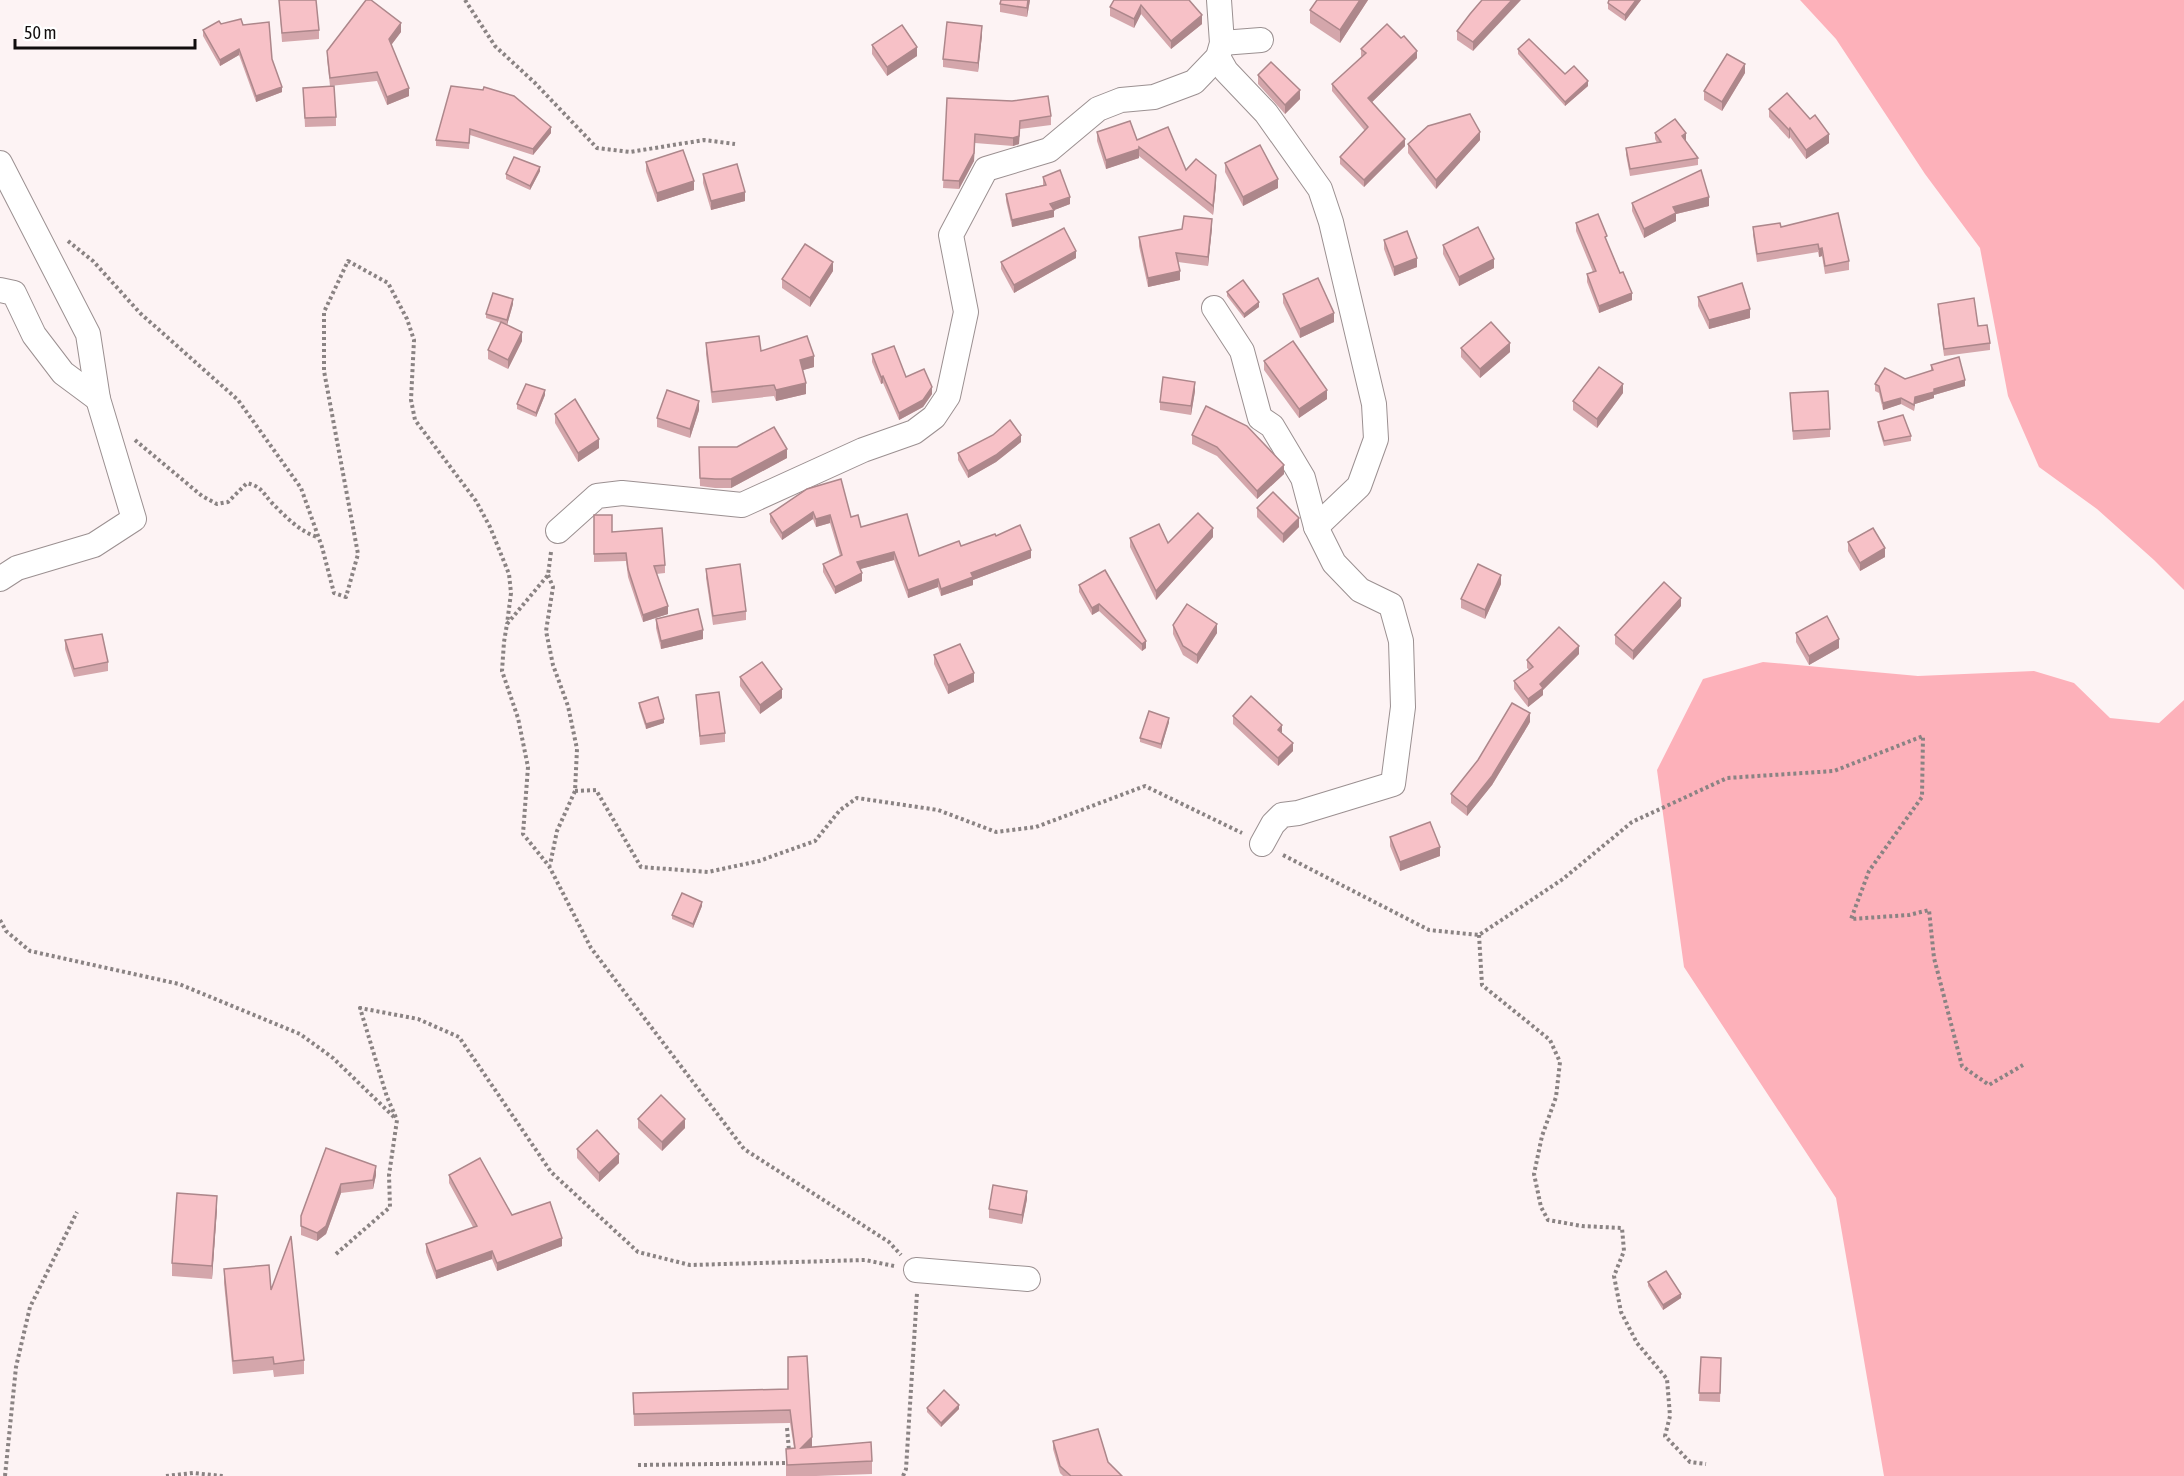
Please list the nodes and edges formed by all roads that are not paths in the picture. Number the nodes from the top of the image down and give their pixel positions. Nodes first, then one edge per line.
1 (1219, 0) edge
2 (1261, 40) dead end
3 (1220, 50) junction
4 (0, 163) edge
5 (0, 290) edge
6 (1214, 308) dead end
7 (98, 399) junction
8 (1316, 526) junction
9 (558, 531) road end
10 (0, 579) edge
11 (1262, 844) road end
12 (916, 1270) road end
13 (1028, 1279) dead end

1 - 3 street
2 - 3 street
3 - 8 street
3 - 9 street
4 - 7 street
5 - 7 street
6 - 8 street
7 - 10 street
8 - 11 street
12 - 13 street

